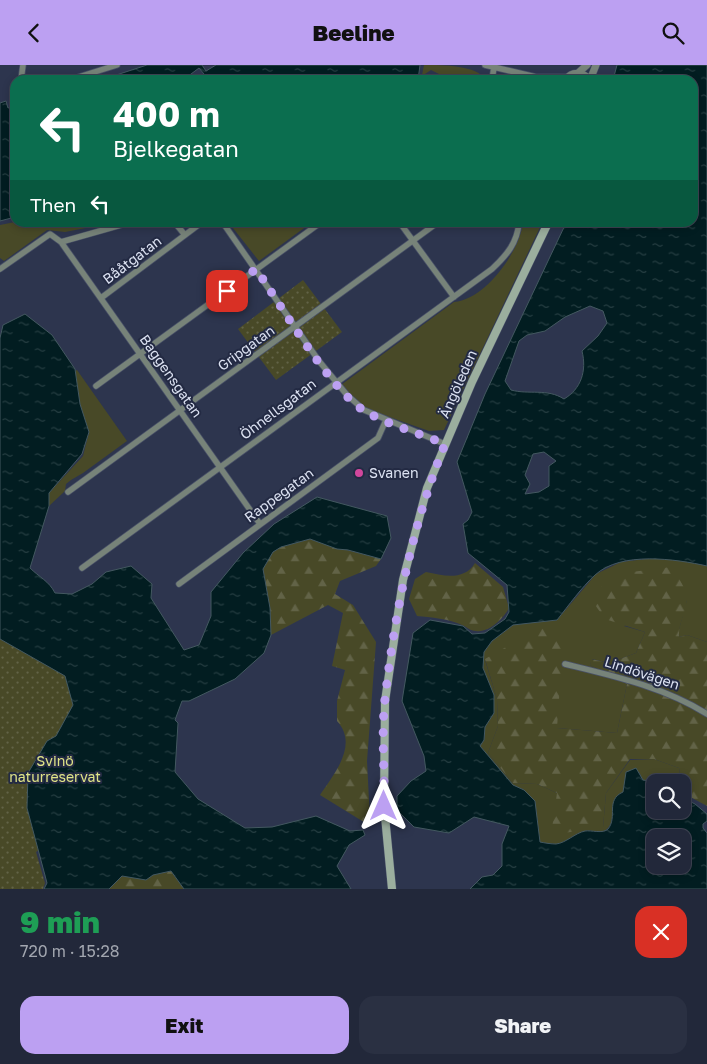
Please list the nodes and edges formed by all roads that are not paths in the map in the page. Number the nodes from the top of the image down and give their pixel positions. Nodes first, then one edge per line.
1 (117, 65) edge
2 (485, 65) edge
3 (587, 65) edge
4 (494, 67) junction
5 (578, 73) junction
6 (85, 75) edge
7 (493, 75) edge
8 (528, 75) edge
9 (574, 75) edge
10 (585, 75) edge
11 (114, 227) edge
12 (178, 227) edge
13 (196, 227) edge
14 (226, 227) edge
15 (314, 227) edge
16 (403, 227) edge
17 (431, 227) edge
18 (518, 227) edge
19 (546, 227) edge
20 (185, 235) junction
21 (412, 240) junction
22 (61, 242) junction
23 (0, 269) edge
24 (256, 269) junction
25 (454, 297) junction
26 (101, 298) junction
27 (296, 327) junction
28 (140, 354) junction
29 (336, 382) junction
30 (96, 386) dead end
31 (181, 411) junction
32 (386, 420) junction
33 (445, 444) junction
34 (221, 467) junction
35 (68, 492) dead end
36 (260, 524) junction
37 (82, 568) dead end
38 (179, 584) dead end
39 (565, 663) dead end
40 (707, 714) edge
41 (392, 889) edge

1 - 6 street
2 - 4 street
3 - 5 street
4 - 7 street
4 - 8 street
5 - 9 street
5 - 10 street
11 - 22 street
12 - 20 street
13 - 20 street, Bååtgatan
14 - 24 street
15 - 24 street
16 - 21 street
17 - 21 street, Gripgatan
18 - 25 street, Öhnellsgatan
19 - 33 main road, Ängöleden
20 - 26 street, Bååtgatan
21 - 25 street
21 - 27 street, Gripgatan
22 - 23 street
22 - 26 street, Baggensgatan
24 - 27 street
24 - 28 street
25 - 29 street, Öhnellsgatan
26 - 28 street, Baggensgatan
27 - 29 street
27 - 31 street, Gripgatan
28 - 30 street
28 - 31 street, Baggensgatan
29 - 32 street
29 - 34 street, Öhnellsgatan
31 - 34 street, Baggensgatan
31 - 35 street, Gripgatan
32 - 33 street
32 - 36 street, Rappegatan
33 - 41 main road, Ängöleden
34 - 36 street, Baggensgatan
34 - 37 street, Öhnellsgatan
36 - 38 street, Rappegatan
39 - 40 street, Lindövägen

